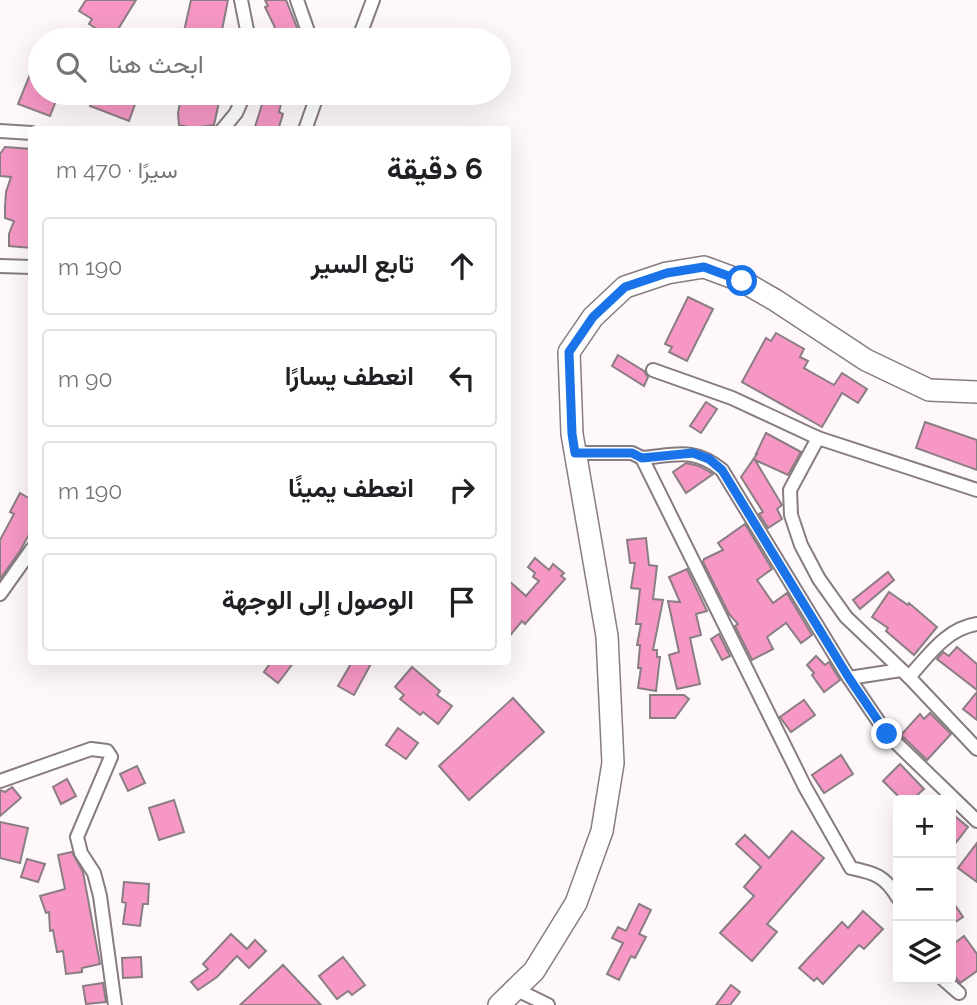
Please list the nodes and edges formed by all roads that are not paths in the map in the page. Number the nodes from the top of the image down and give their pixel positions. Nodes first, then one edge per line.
1 (241, 0) edge
2 (297, 0) edge
3 (373, 0) edge
4 (246, 28) edge
5 (307, 28) edge
6 (362, 28) edge
7 (240, 105) edge
8 (314, 105) edge
9 (225, 126) edge
10 (306, 126) edge
11 (0, 131) edge
12 (28, 134) edge
13 (0, 266) edge
14 (28, 267) edge
15 (653, 370) dead end
16 (977, 392) edge
17 (818, 438) junction
18 (575, 453) junction
19 (642, 458) junction
20 (977, 490) edge
21 (28, 555) edge
22 (0, 594) edge
23 (977, 624) edge
24 (905, 673) junction
25 (849, 678) junction
26 (977, 749) edge
27 (0, 781) edge
28 (977, 821) edge
29 (893, 890) edge
30 (949, 984) edge
31 (959, 993) dead end
32 (504, 1001) edge
33 (115, 1005) edge
34 (548, 1005) edge

1 - 4 street
2 - 5 street
3 - 6 street
7 - 9 street
8 - 10 street
11 - 12 street
13 - 14 street
15 - 17 street
16 - 18 main road
17 - 20 street
17 - 24 street
18 - 19 street
18 - 32 main road
19 - 25 street
19 - 29 street
21 - 22 street
23 - 24 street
24 - 25 street
24 - 26 street
25 - 28 street
27 - 33 street
30 - 31 street
32 - 34 street

